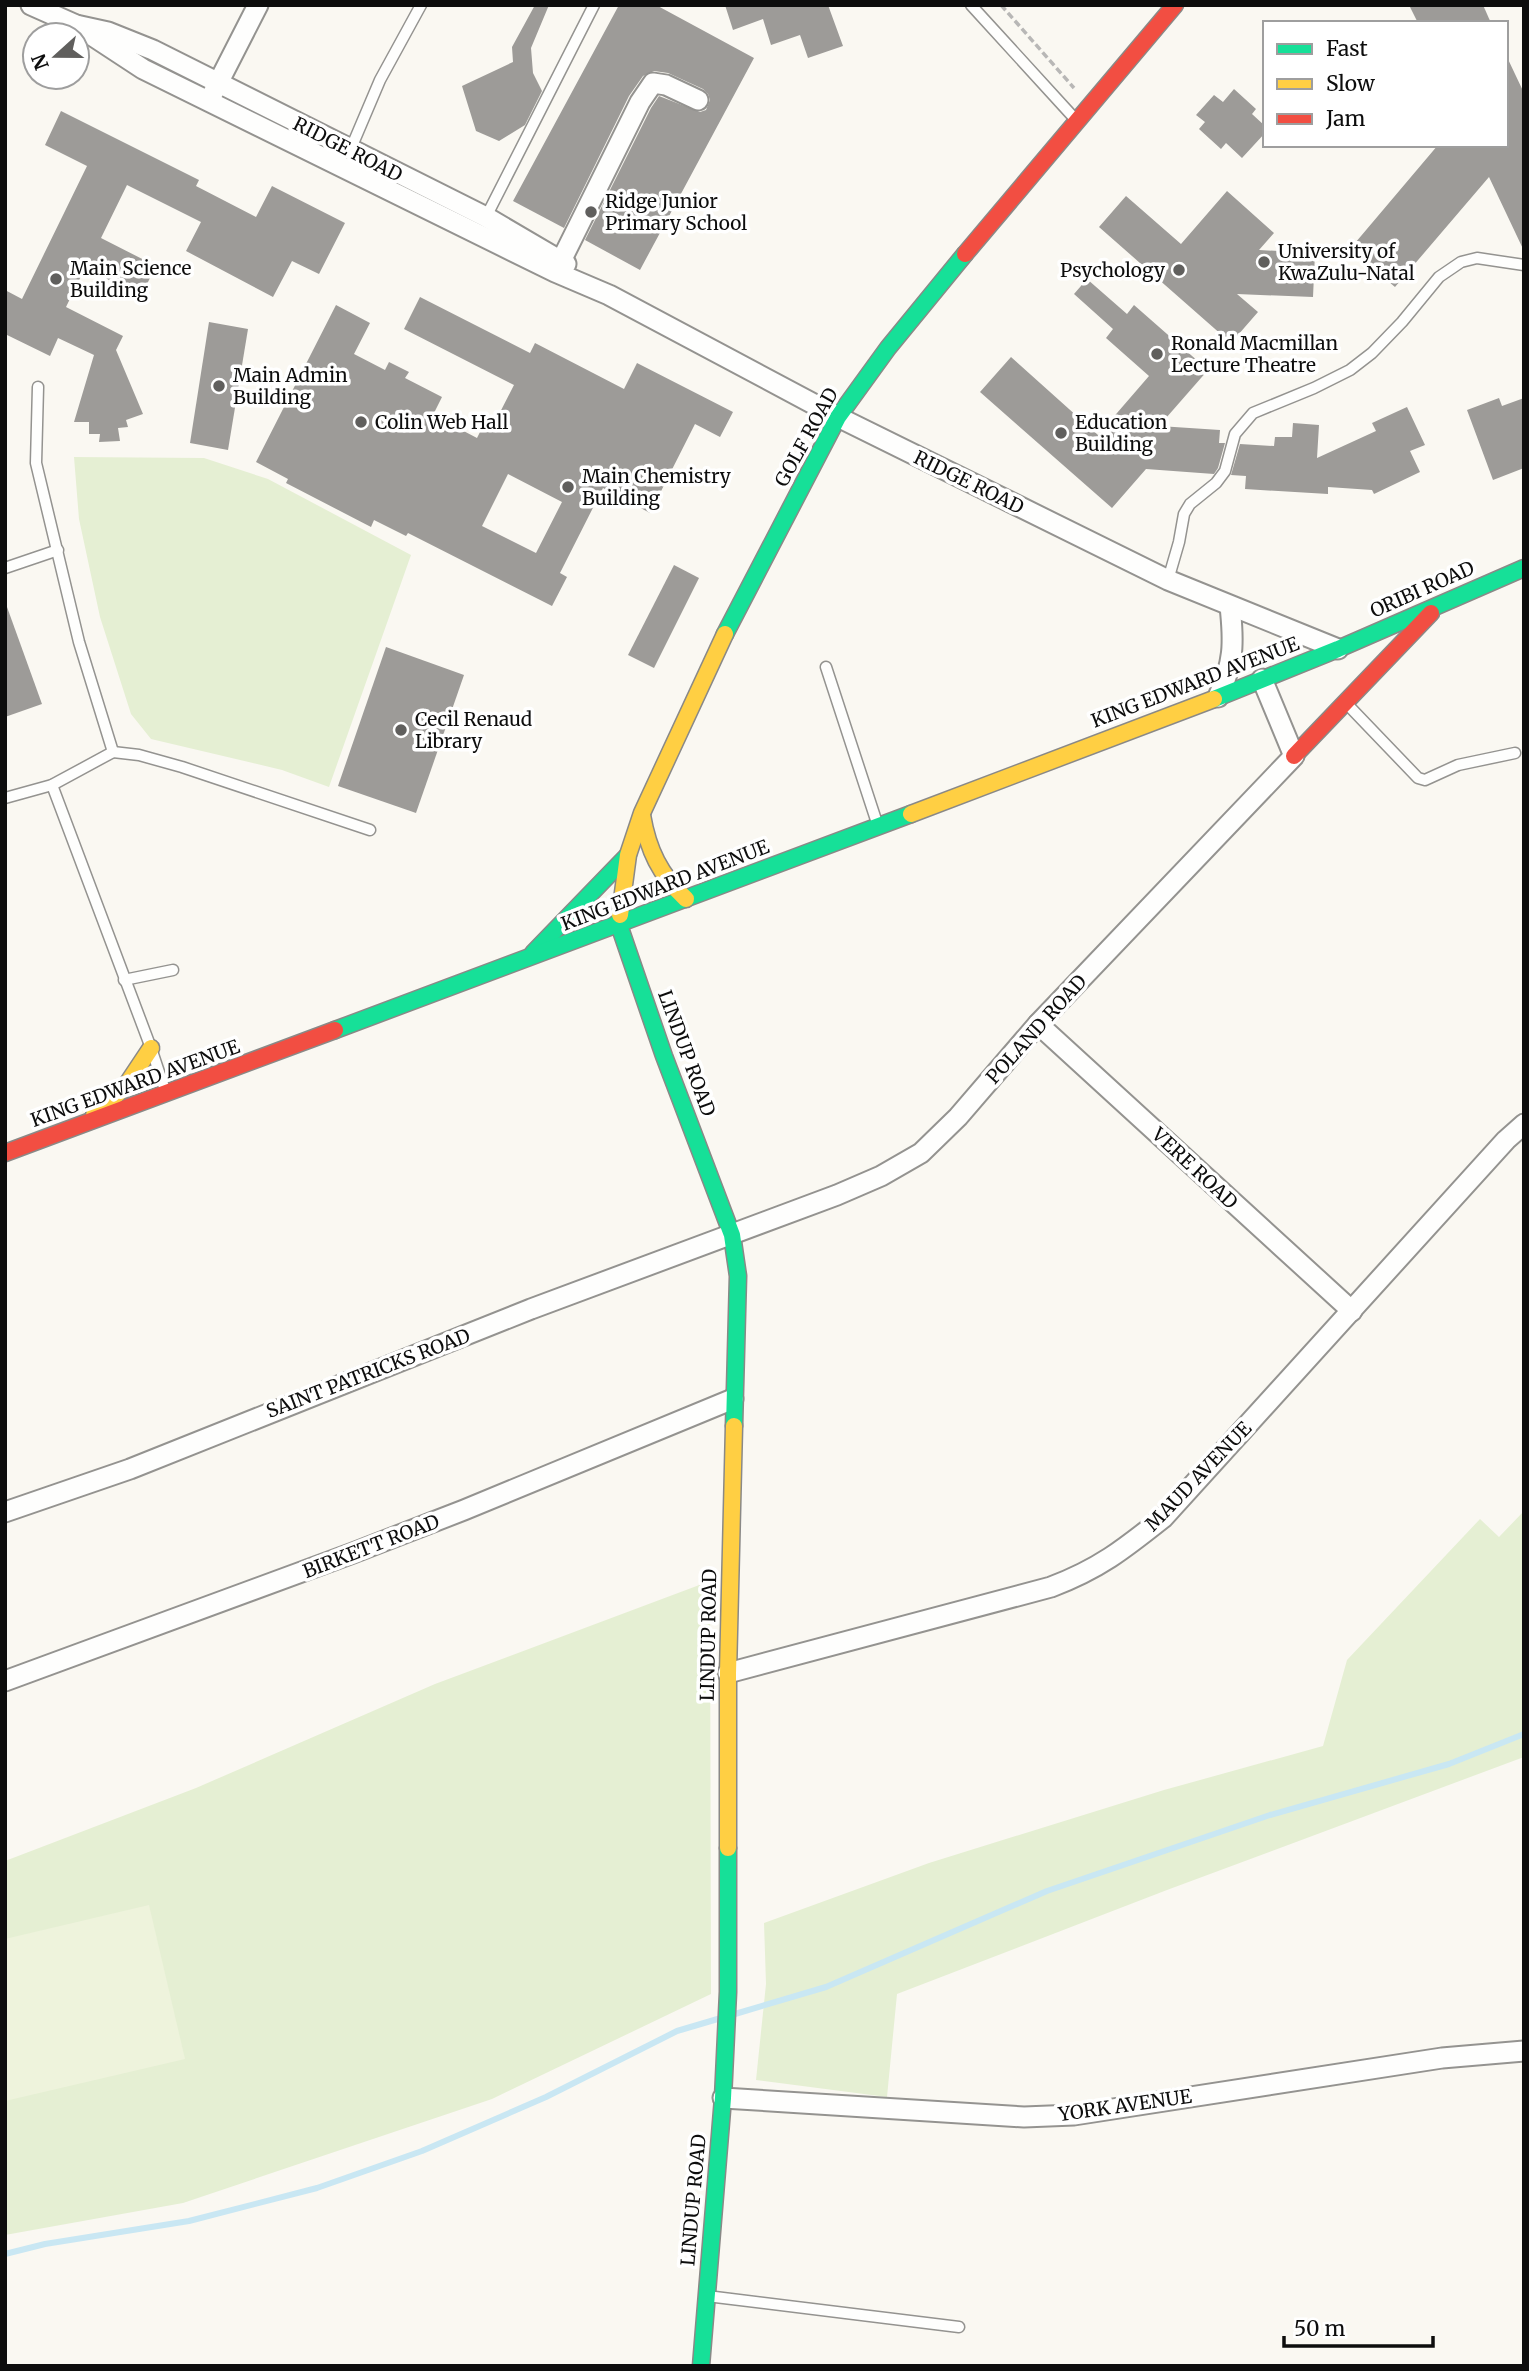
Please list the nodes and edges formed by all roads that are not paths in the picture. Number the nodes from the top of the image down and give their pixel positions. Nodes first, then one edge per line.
1 (31, 5) edge
2 (258, 5) edge
3 (421, 5) edge
4 (594, 5) edge
5 (971, 5) edge
6 (1175, 5) edge
7 (67, 21) edge
8 (91, 28) edge
9 (91, 35) edge
10 (217, 83) junction
11 (698, 100) dead end
12 (208, 103) junction
13 (1076, 120) junction
14 (347, 159) junction
15 (486, 217) junction
16 (561, 261) junction
17 (1524, 265) edge
18 (610, 295) junction
19 (38, 387) dead end
20 (838, 417) junction
21 (58, 550) junction
22 (5, 568) edge
23 (1524, 568) edge
24 (1168, 580) junction
25 (1442, 602) junction
26 (1230, 606) junction
27 (1338, 649) junction
28 (826, 667) dead end
29 (1262, 679) junction
30 (1218, 696) junction
31 (1345, 703) junction
32 (113, 751) junction
33 (1515, 753) dead end
34 (1294, 756) junction
35 (52, 785) junction
36 (5, 798) edge
37 (642, 814) junction
38 (879, 826) junction
39 (370, 830) dead end
40 (628, 855) junction
41 (686, 899) junction
42 (619, 925) junction
43 (524, 961) junction
44 (173, 970) dead end
45 (124, 980) junction
46 (1038, 1024) junction
47 (152, 1048) junction
48 (167, 1094) junction
49 (1524, 1124) edge
50 (79, 1126) junction
51 (5, 1153) edge
52 (732, 1235) junction
53 (1352, 1311) junction
54 (733, 1399) junction
55 (5, 1512) edge
56 (728, 1673) junction
57 (5, 1681) edge
58 (1524, 2051) edge
59 (723, 2098) junction
60 (706, 2296) junction
61 (959, 2327) dead end
62 (701, 2366) edge

1 - 7 street, RIDGE ROAD
2 - 10 street
3 - 14 lane
4 - 15 lane
5 - 13 lane
6 - 13 street, GOLF ROAD
8 - 10 street, RIDGE ROAD
9 - 12 street, RIDGE ROAD
10 - 12 street
10 - 14 street, RIDGE ROAD
11 - 16 street
12 - 14 street, RIDGE ROAD
13 - 20 street, GOLF ROAD
14 - 15 street, RIDGE ROAD
14 - 18 street, RIDGE ROAD
15 - 16 street, RIDGE ROAD
16 - 18 street, RIDGE ROAD
17 - 24 lane
18 - 20 street, RIDGE ROAD
19 - 21 lane
20 - 24 street, RIDGE ROAD
20 - 37 street, GOLF ROAD
21 - 22 lane
21 - 32 lane
23 - 25 street, ORIBI ROAD
24 - 26 street, RIDGE ROAD
25 - 27 street, ORIBI ROAD
25 - 31 street
26 - 27 street, RIDGE ROAD
26 - 30 street
27 - 29 street, KING EDWARD AVENUE
28 - 38 lane
29 - 30 street, KING EDWARD AVENUE
29 - 34 street
30 - 38 street, KING EDWARD AVENUE
31 - 33 lane
31 - 34 street
32 - 35 lane
32 - 39 lane
34 - 46 street, POLAND ROAD
35 - 36 lane
35 - 45 lane
37 - 40 street, GOLF ROAD
37 - 41 street
38 - 41 street, KING EDWARD AVENUE
40 - 42 street, GOLF ROAD
40 - 43 street
41 - 42 street, KING EDWARD AVENUE
42 - 43 street, KING EDWARD AVENUE
42 - 52 street, LINDUP ROAD
43 - 48 street, KING EDWARD AVENUE
44 - 45 lane
45 - 47 lane
46 - 52 street, POLAND ROAD
46 - 53 street, VERE ROAD
47 - 48 lane
47 - 50 street
48 - 50 street, KING EDWARD AVENUE
49 - 53 street, MAUD AVENUE
50 - 51 street, KING EDWARD AVENUE
52 - 54 street, LINDUP ROAD
52 - 55 street, SAINT PATRICKS ROAD
53 - 56 street, MAUD AVENUE
54 - 56 street, LINDUP ROAD
54 - 57 street, BIRKETT ROAD
56 - 59 street, LINDUP ROAD
58 - 59 street, YORK AVENUE
59 - 60 street, LINDUP ROAD
60 - 61 lane
60 - 62 street, LINDUP ROAD

